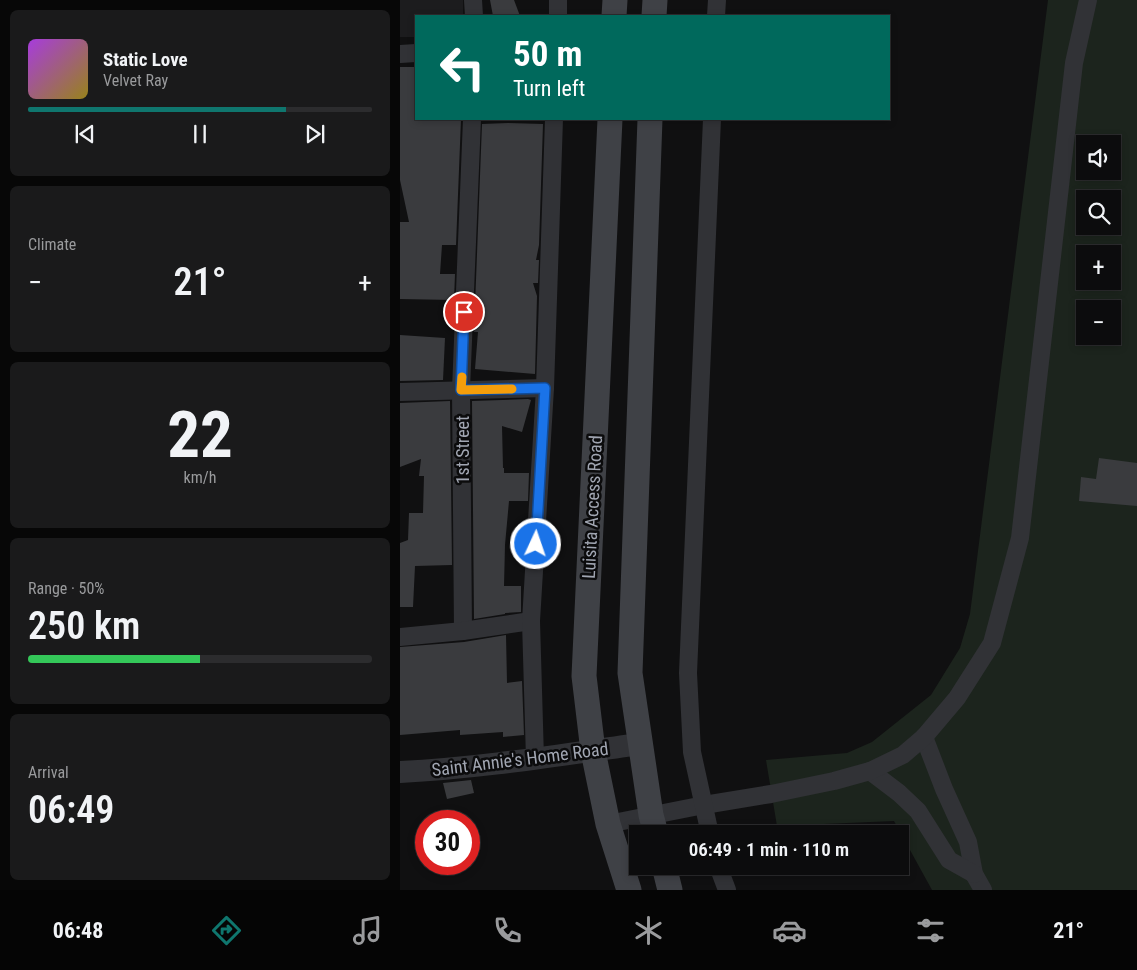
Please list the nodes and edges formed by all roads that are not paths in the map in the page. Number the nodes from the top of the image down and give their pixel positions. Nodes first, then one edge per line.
1 (474, 0) edge
2 (558, 0) edge
3 (615, 0) edge
4 (655, 0) edge
5 (717, 0) edge
6 (1088, 0) edge
7 (474, 15) edge
8 (558, 15) edge
9 (614, 15) edge
10 (654, 15) edge
11 (716, 15) edge
12 (415, 53) edge
13 (400, 54) edge
14 (472, 120) edge
15 (554, 120) edge
16 (610, 120) edge
17 (650, 120) edge
18 (712, 120) edge
19 (545, 388) junction
20 (461, 390) junction
21 (400, 392) edge
22 (531, 622) junction
23 (463, 631) junction
24 (400, 637) edge
25 (924, 736) junction
26 (640, 744) junction
27 (593, 751) junction
28 (535, 759) junction
29 (870, 771) junction
30 (400, 772) edge
31 (704, 805) junction
32 (608, 824) junction
33 (654, 824) edge
34 (708, 825) edge
35 (974, 874) junction
36 (666, 875) edge
37 (721, 875) edge
38 (629, 890) edge
39 (670, 890) edge
40 (727, 890) edge
41 (983, 890) edge

1 - 7 street
2 - 8 street
3 - 9 main road
4 - 10 main road
5 - 11 street
6 - 25 street
12 - 13 street
14 - 20 street, 1st Street
15 - 19 street
16 - 27 main road, Luisita Access Road
17 - 26 main road
18 - 31 street
19 - 20 street
19 - 22 street
20 - 21 street
20 - 23 street, 1st Street
22 - 23 street
22 - 28 street
23 - 24 street
25 - 29 street
25 - 35 street
26 - 27 street, Saint Annie's Home Road
26 - 33 main road
27 - 28 street, Saint Annie's Home Road
27 - 32 main road, Luisita Access Road
28 - 30 street, Saint Annie's Home Road
29 - 31 street
29 - 35 street
31 - 33 street
31 - 34 street
32 - 33 street
32 - 38 main road, Luisita Access Road
35 - 41 street
36 - 39 main road
37 - 40 street

